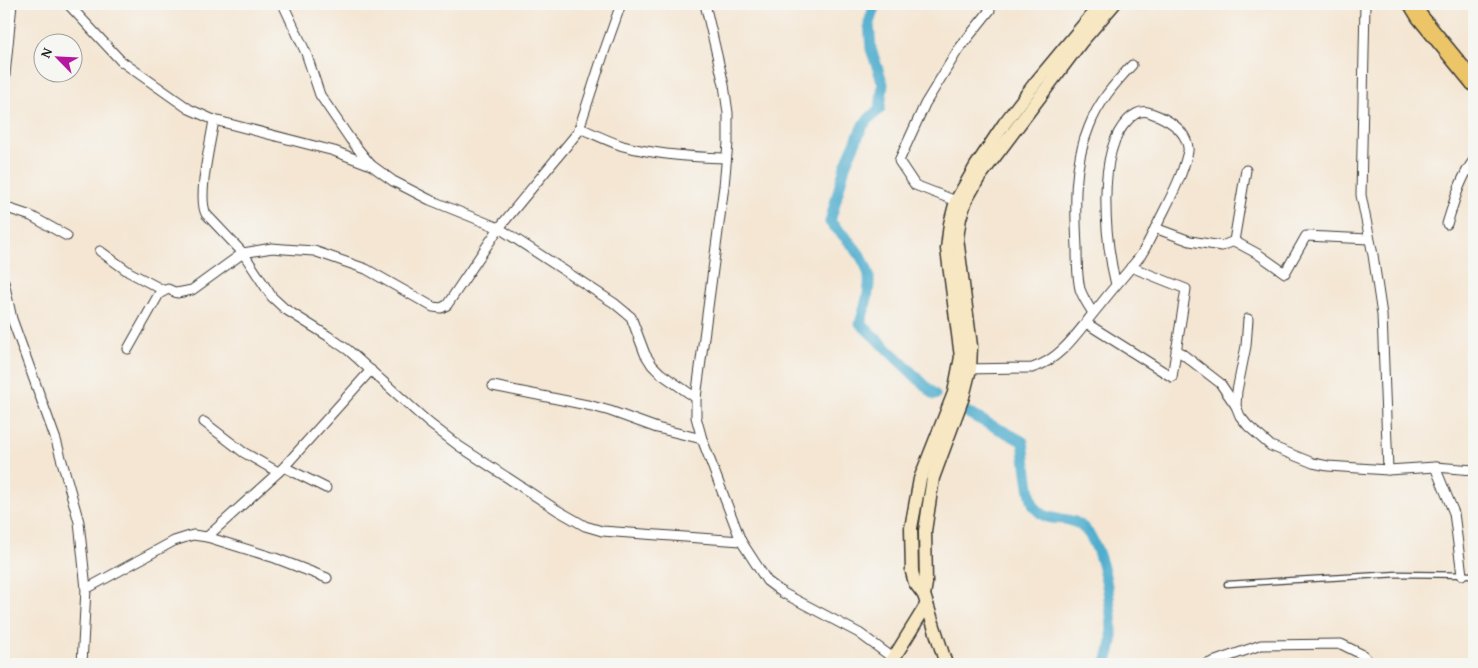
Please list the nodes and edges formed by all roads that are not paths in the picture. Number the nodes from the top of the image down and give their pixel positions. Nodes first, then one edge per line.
1 (12, 4) edge
2 (68, 4) edge
3 (283, 4) edge
4 (622, 4) edge
5 (705, 4) edge
6 (986, 4) edge
7 (1101, 4) edge
8 (1114, 4) edge
9 (1365, 4) edge
10 (1412, 4) edge
11 (1132, 65) dead end
12 (1474, 82) edge
13 (4, 85) edge
14 (214, 120) junction
15 (580, 128) junction
16 (726, 158) junction
17 (1474, 160) edge
18 (371, 165) junction
19 (1246, 170) dead end
20 (956, 201) junction
21 (4, 207) edge
22 (1447, 224) dead end
23 (499, 228) junction
24 (1155, 228) junction
25 (67, 236) dead end
26 (1370, 239) junction
27 (1234, 241) junction
28 (100, 251) dead end
29 (243, 253) junction
30 (1131, 267) junction
31 (4, 282) edge
32 (1116, 285) junction
33 (163, 290) junction
34 (1093, 313) junction
35 (1248, 319) dead end
36 (1086, 323) junction
37 (1176, 349) junction
38 (128, 350) dead end
39 (964, 369) junction
40 (371, 370) junction
41 (493, 386) dead end
42 (696, 398) junction
43 (1236, 406) junction
44 (204, 422) dead end
45 (702, 440) junction
46 (1435, 467) junction
47 (281, 470) junction
48 (1388, 470) junction
49 (1474, 470) edge
50 (326, 488) dead end
51 (208, 537) junction
52 (740, 541) junction
53 (1462, 575) junction
54 (1474, 575) edge
55 (327, 578) dead end
56 (1227, 584) dead end
57 (86, 589) junction
58 (926, 599) junction
59 (891, 661) edge
60 (82, 664) edge
61 (946, 664) edge
62 (1207, 664) edge
63 (1371, 664) edge

1 - 13 street
2 - 14 street
3 - 18 street
4 - 15 street
5 - 16 street
6 - 20 street
7 - 20 street
8 - 39 street
9 - 26 street
10 - 12 highway
11 - 34 street
14 - 18 street
14 - 29 street
15 - 16 street
15 - 23 street
16 - 42 street
17 - 22 street
18 - 23 street
19 - 27 street
20 - 39 street
21 - 25 street
23 - 29 street
23 - 42 street
24 - 27 street
24 - 30 street
24 - 32 street
26 - 27 street
26 - 48 street
28 - 33 street
29 - 33 street
29 - 40 street
30 - 32 street
30 - 37 street
31 - 57 street
32 - 34 street
33 - 38 street
34 - 36 street
35 - 43 street
36 - 37 street
36 - 39 street
37 - 43 street
39 - 58 street
40 - 47 street
40 - 52 street
41 - 45 street
42 - 45 street
43 - 48 street
44 - 47 street
45 - 52 street
46 - 48 street
46 - 49 street
46 - 53 street
47 - 50 street
47 - 51 street
51 - 55 street
51 - 57 street
52 - 59 street
53 - 54 lane
53 - 56 lane
57 - 60 street
58 - 59 street
58 - 61 street
62 - 63 street

